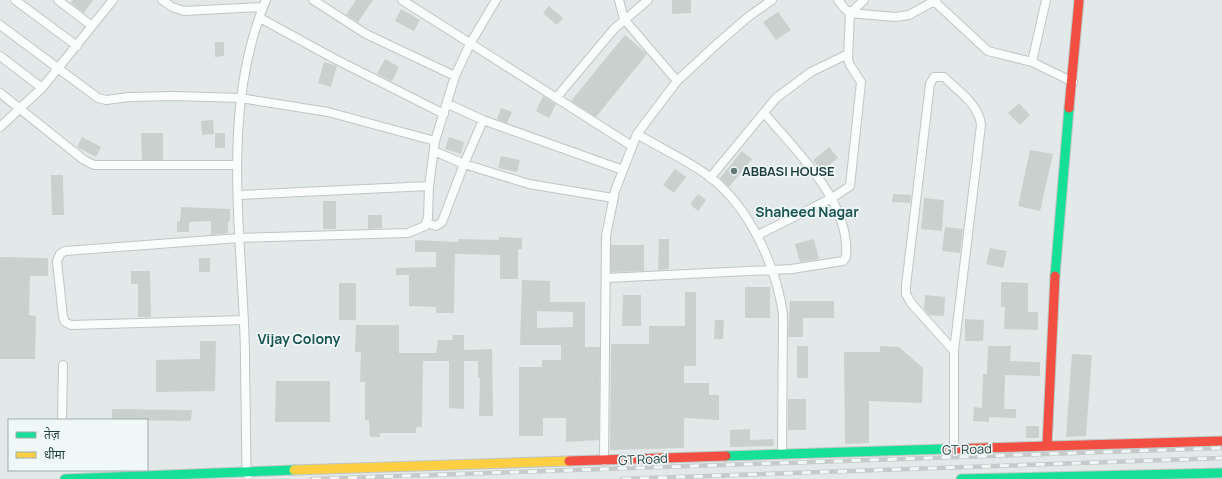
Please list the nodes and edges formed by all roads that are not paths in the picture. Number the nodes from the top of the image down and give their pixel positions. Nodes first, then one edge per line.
1 (16, 0) edge
2 (58, 0) edge
3 (162, 0) edge
4 (313, 0) edge
5 (402, 0) edge
6 (496, 0) edge
7 (619, 0) edge
8 (648, 0) edge
9 (772, 0) edge
10 (838, 0) edge
11 (864, 0) edge
12 (1046, 0) edge
13 (1079, 0) edge
14 (110, 1) edge
15 (935, 1) edge
16 (264, 4) edge
17 (850, 13) junction
18 (260, 18) junction
19 (624, 19) junction
20 (0, 25) edge
21 (92, 26) junction
22 (470, 44) junction
23 (77, 46) junction
24 (848, 54) junction
25 (0, 56) edge
26 (1032, 62) junction
27 (59, 69) junction
28 (455, 76) junction
29 (677, 81) junction
30 (1073, 82) junction
31 (42, 88) junction
32 (0, 93) edge
33 (240, 98) junction
34 (556, 98) junction
35 (448, 104) junction
36 (20, 109) junction
37 (764, 113) junction
38 (444, 114) junction
39 (483, 120) junction
40 (0, 127) edge
41 (636, 134) junction
42 (435, 141) junction
43 (632, 146) junction
44 (434, 152) junction
45 (464, 164) junction
46 (237, 165) junction
47 (623, 170) junction
48 (710, 178) junction
49 (429, 186) junction
50 (238, 194) junction
51 (613, 198) junction
52 (832, 198) junction
53 (426, 223) junction
54 (758, 235) junction
55 (239, 238) junction
56 (771, 270) junction
57 (606, 278) junction
58 (244, 320) junction
59 (954, 351) junction
60 (63, 365) dead end
61 (62, 419) edge
62 (1222, 441) edge
63 (1047, 446) junction
64 (954, 449) junction
65 (782, 454) junction
66 (604, 461) junction
67 (1222, 473) edge
68 (248, 476) edge
69 (65, 479) edge
70 (960, 479) edge

1 - 23 street
2 - 21 street
3 - 16 street
4 - 28 street
5 - 22 street
6 - 22 street
7 - 19 street
8 - 19 street
9 - 29 street
10 - 17 street
11 - 17 street
12 - 26 street
13 - 30 main road
14 - 21 street
15 - 17 street
15 - 26 street
16 - 18 street
17 - 24 street
18 - 33 street
18 - 38 street
19 - 29 street
19 - 34 street
20 - 27 street
21 - 23 street
22 - 28 street
22 - 34 street
23 - 27 street
24 - 37 street
24 - 52 street
25 - 31 street
26 - 30 street
27 - 31 street
27 - 33 street
28 - 35 street
29 - 41 street
30 - 63 main road
31 - 36 street
32 - 36 street
33 - 42 street
33 - 46 street
34 - 43 street
35 - 38 street
35 - 39 street
36 - 40 street
36 - 46 street
37 - 48 street
37 - 52 street
38 - 42 street
39 - 45 street
39 - 47 street
41 - 43 street
41 - 48 street
42 - 44 street
43 - 47 street
44 - 45 street
44 - 49 street
45 - 51 street
45 - 53 street
46 - 50 street
47 - 51 street
48 - 54 street
49 - 50 street
49 - 53 street
50 - 55 street
51 - 57 street
52 - 54 street
52 - 56 street
53 - 55 street
54 - 56 street
55 - 58 street
55 - 58 street
56 - 57 street
56 - 65 street
57 - 66 street
58 - 68 street
59 - 59 street
59 - 64 street
60 - 61 street
62 - 63 main road, GT Road
63 - 64 main road, GT Road
64 - 65 main road, GT Road
65 - 66 main road, GT Road
66 - 68 main road, GT Road
67 - 70 main road
68 - 69 main road, GT Road

